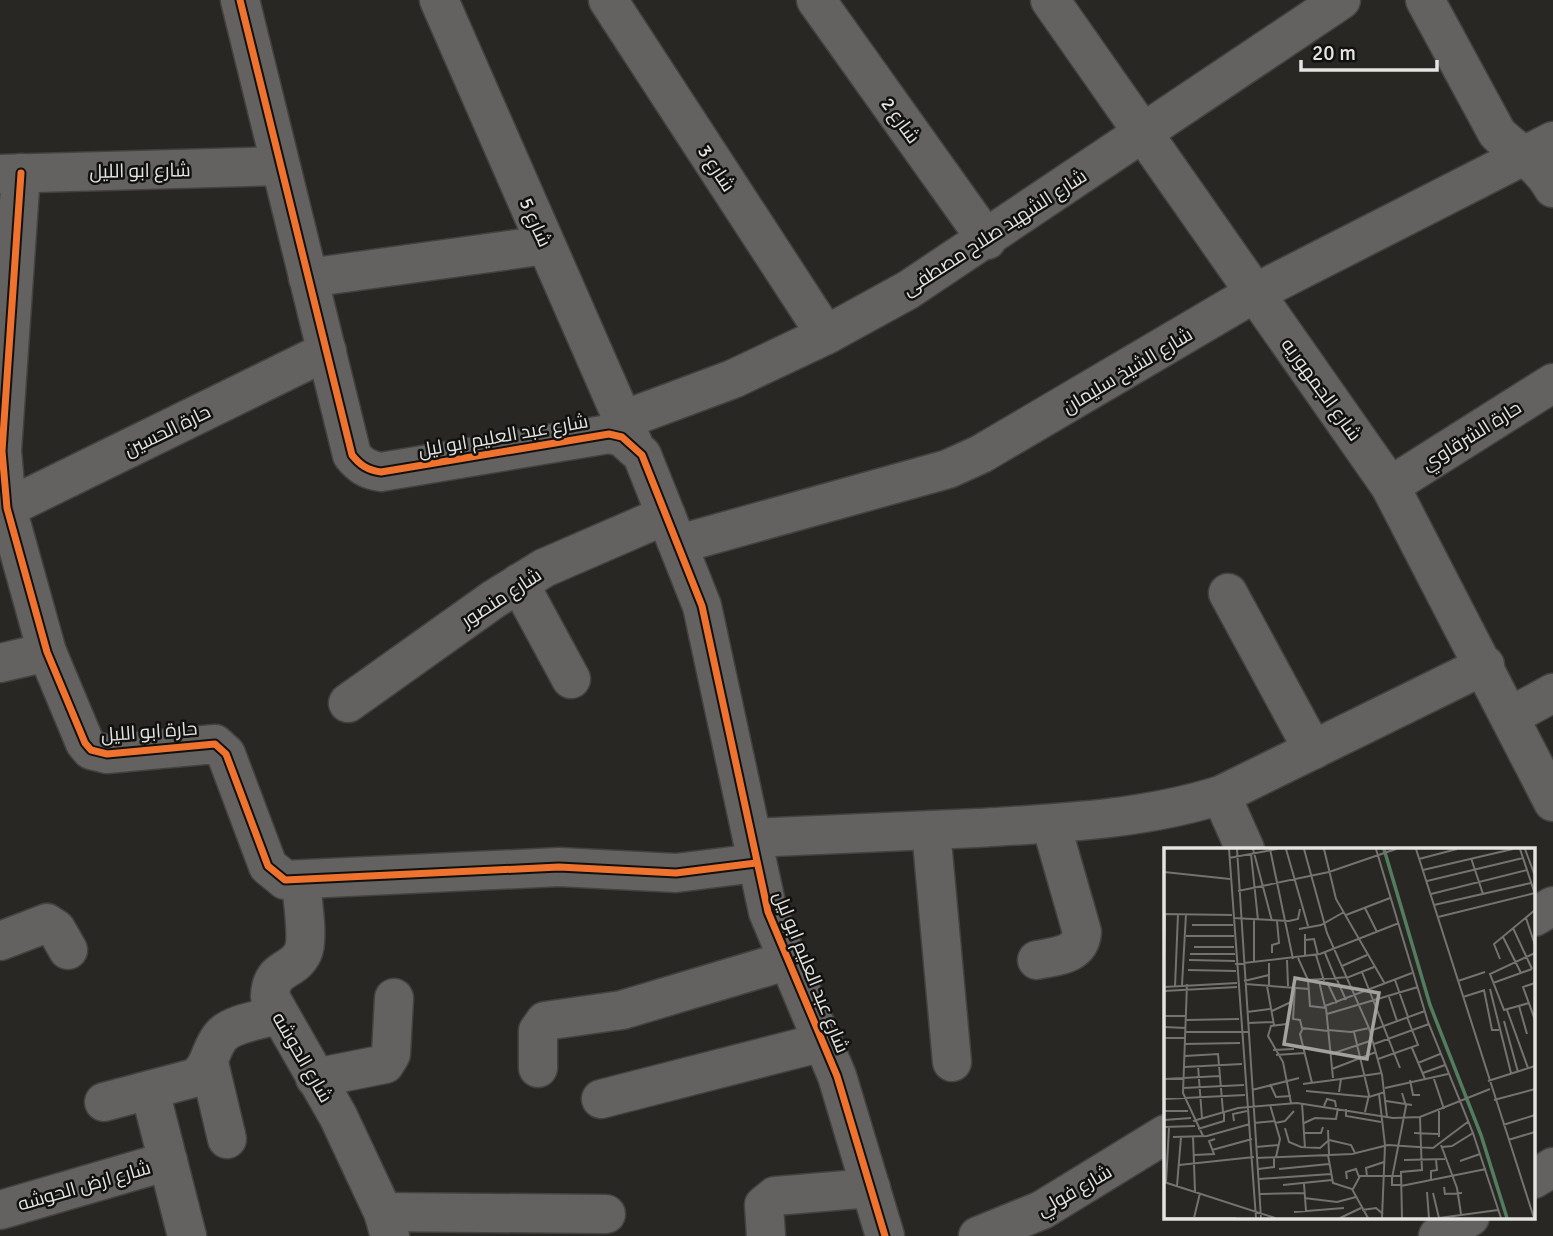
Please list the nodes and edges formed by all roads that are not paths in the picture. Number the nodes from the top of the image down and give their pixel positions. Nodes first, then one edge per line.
1 (240, 0) edge
2 (439, 0) edge
3 (608, 0) edge
4 (816, 0) edge
5 (1050, 0) edge
6 (1341, 0) edge
7 (1425, 0) edge
8 (1142, 133) junction
9 (1538, 148) edge
10 (279, 166) junction
11 (10, 173) edge
12 (1553, 188) edge
13 (987, 240) junction
14 (546, 245) junction
15 (308, 278) junction
16 (1253, 294) junction
17 (826, 335) junction
18 (327, 351) junction
19 (1553, 383) edge
20 (628, 433) junction
21 (1, 452) edge
22 (1390, 486) junction
23 (7, 508) junction
24 (673, 529) junction
25 (519, 583) junction
26 (1228, 593) dead end
27 (47, 652) junction
28 (0, 663) edge
29 (1485, 665) junction
30 (571, 679) dead end
31 (1553, 693) edge
32 (348, 703) dead end
33 (1511, 716) junction
34 (1313, 750) junction
35 (1221, 795) junction
36 (1553, 802) edge
37 (1051, 824) junction
38 (931, 830) junction
39 (1245, 848) edge
40 (754, 850) junction
41 (302, 881) junction
42 (1553, 906) edge
43 (1536, 916) edge
44 (0, 941) edge
45 (68, 950) dead end
46 (789, 960) junction
47 (1037, 960) dead end
48 (394, 998) dead end
49 (278, 1014) junction
50 (823, 1042) junction
51 (952, 1062) dead end
52 (209, 1063) junction
53 (538, 1068) dead end
54 (315, 1078) junction
55 (150, 1091) junction
56 (601, 1099) dead end
57 (104, 1102) dead end
58 (1164, 1135) edge
59 (227, 1139) dead end
60 (168, 1161) junction
61 (1553, 1167) edge
62 (1536, 1178) edge
63 (871, 1188) junction
64 (0, 1210) edge
65 (606, 1214) dead end
66 (1428, 1218) edge
67 (1468, 1218) edge
68 (387, 1224) edge
69 (187, 1236) edge
70 (766, 1236) edge
71 (885, 1236) edge
72 (978, 1236) edge
73 (1438, 1236) edge

1 - 10 street, شارع عبد العليم ابو ليل
2 - 14 street, شارع 5
3 - 17 street, شارع 3
4 - 13 street, شارع 2
5 - 8 street, شارع الجمهوريه
6 - 8 street, شارع الشهيد صلاح مصطفى
7 - 9 street
8 - 13 street, شارع الشهيد صلاح مصطفى
8 - 16 street, شارع الجمهوريه
9 - 12 street
9 - 16 street, شارع الشيخ سليمان
10 - 11 street, شارع ابو الليل
10 - 15 street, شارع عبد العليم ابو ليل
11 - 21 street, حارة ابو الليل
13 - 17 street, شارع الشهيد صلاح مصطفى
14 - 15 street
14 - 20 street, شارع 5
15 - 18 street, شارع عبد العليم ابو ليل
16 - 22 street, شارع الجمهوريه
16 - 24 street, شارع الشيخ سليمان
17 - 20 street, شارع الشهيد صلاح مصطفى
18 - 20 street, شارع عبد العليم ابو ليل
18 - 23 street, حارة الحسين
19 - 22 street, حارة الشرقاوي
20 - 24 street, شارع عبد العليم ابو ليل
21 - 23 street, حارة ابو الليل
22 - 29 street, شارع الجمهوريه
23 - 27 street, حارة ابو الليل
24 - 25 street, شارع منصور
24 - 40 street, شارع عبد العليم ابو ليل
25 - 30 street
25 - 32 street, شارع منصور
26 - 34 street
27 - 28 street
27 - 41 street, حارة ابو الليل
29 - 33 street, شارع الجمهوريه
29 - 34 street, حارة ابو الليل
31 - 33 street
33 - 36 street, شارع الجمهوريه
34 - 35 street, حارة ابو الليل
35 - 37 street, حارة ابو الليل
35 - 39 street
37 - 38 street, حارة ابو الليل
37 - 47 street
38 - 40 street, حارة ابو الليل
38 - 51 street
40 - 41 street, حارة ابو الليل
40 - 46 street, شارع عبد العليم ابو ليل
41 - 49 street, شارع الحوشه
42 - 43 street
44 - 45 street
46 - 50 street, شارع عبد العليم ابو ليل
46 - 53 street
48 - 54 street
49 - 52 street
49 - 54 street, شارع الحوشه
50 - 56 street
50 - 63 street, شارع عبد العليم ابو ليل
52 - 55 street
52 - 59 street
54 - 68 street, شارع الحوشه
55 - 57 street
55 - 60 street
58 - 72 street, شارع فولي
60 - 64 street, شارع ارض الحوشه
60 - 69 street
61 - 62 street
63 - 70 street
63 - 71 street, شارع عبد العليم ابو ليل
65 - 68 street
66 - 73 street
67 - 73 street

